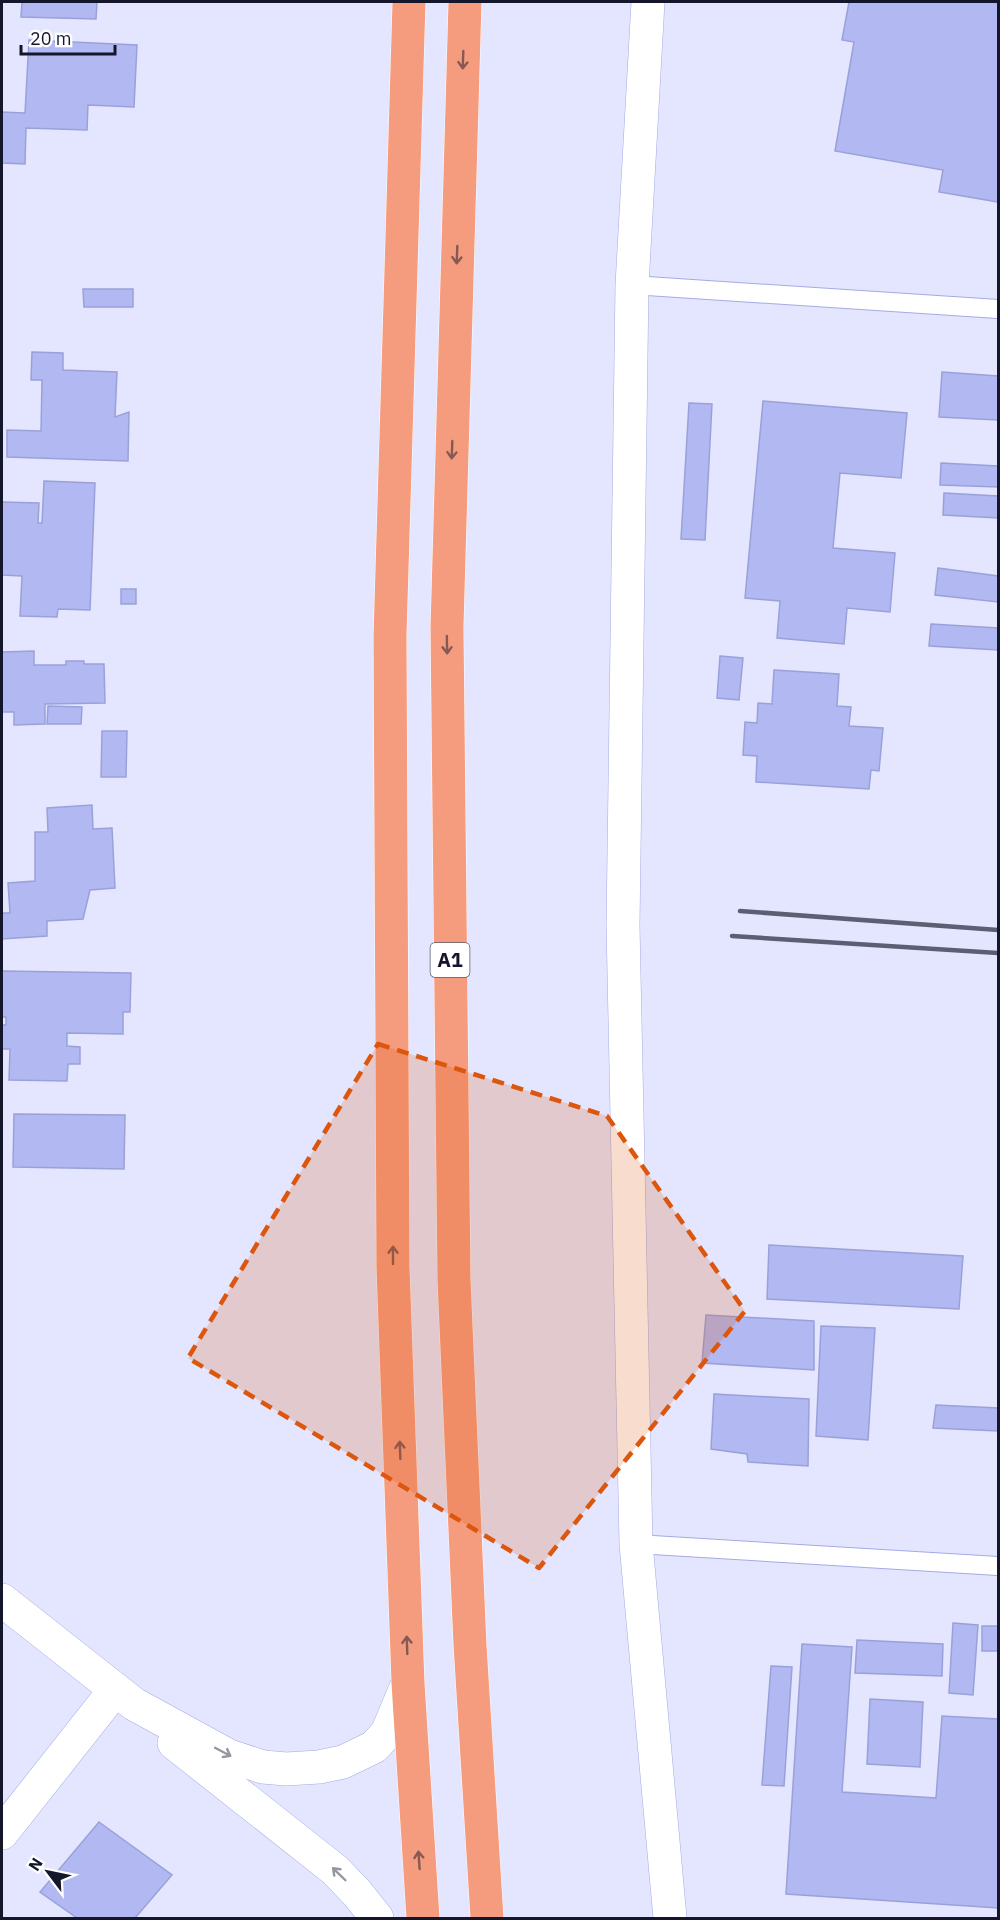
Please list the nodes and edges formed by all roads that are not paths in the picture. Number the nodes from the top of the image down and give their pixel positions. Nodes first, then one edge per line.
1 (409, 2) edge
2 (465, 2) edge
3 (648, 2) edge
4 (632, 285) junction
5 (999, 309) edge
6 (636, 1544) junction
7 (999, 1566) edge
8 (2, 1600) edge
9 (408, 1683) junction
10 (124, 1697) junction
11 (2, 1833) edge
12 (377, 1918) edge
13 (423, 1918) edge
14 (487, 1918) edge
15 (669, 1918) edge

9 -> 1 highway
2 -> 14 highway, A1
3 - 4 street
4 - 5 lane
4 - 6 street
6 - 7 lane
6 - 15 street
8 - 10 street
10 -> 9 street
13 -> 9 highway
10 - 11 street
12 -> 10 street

